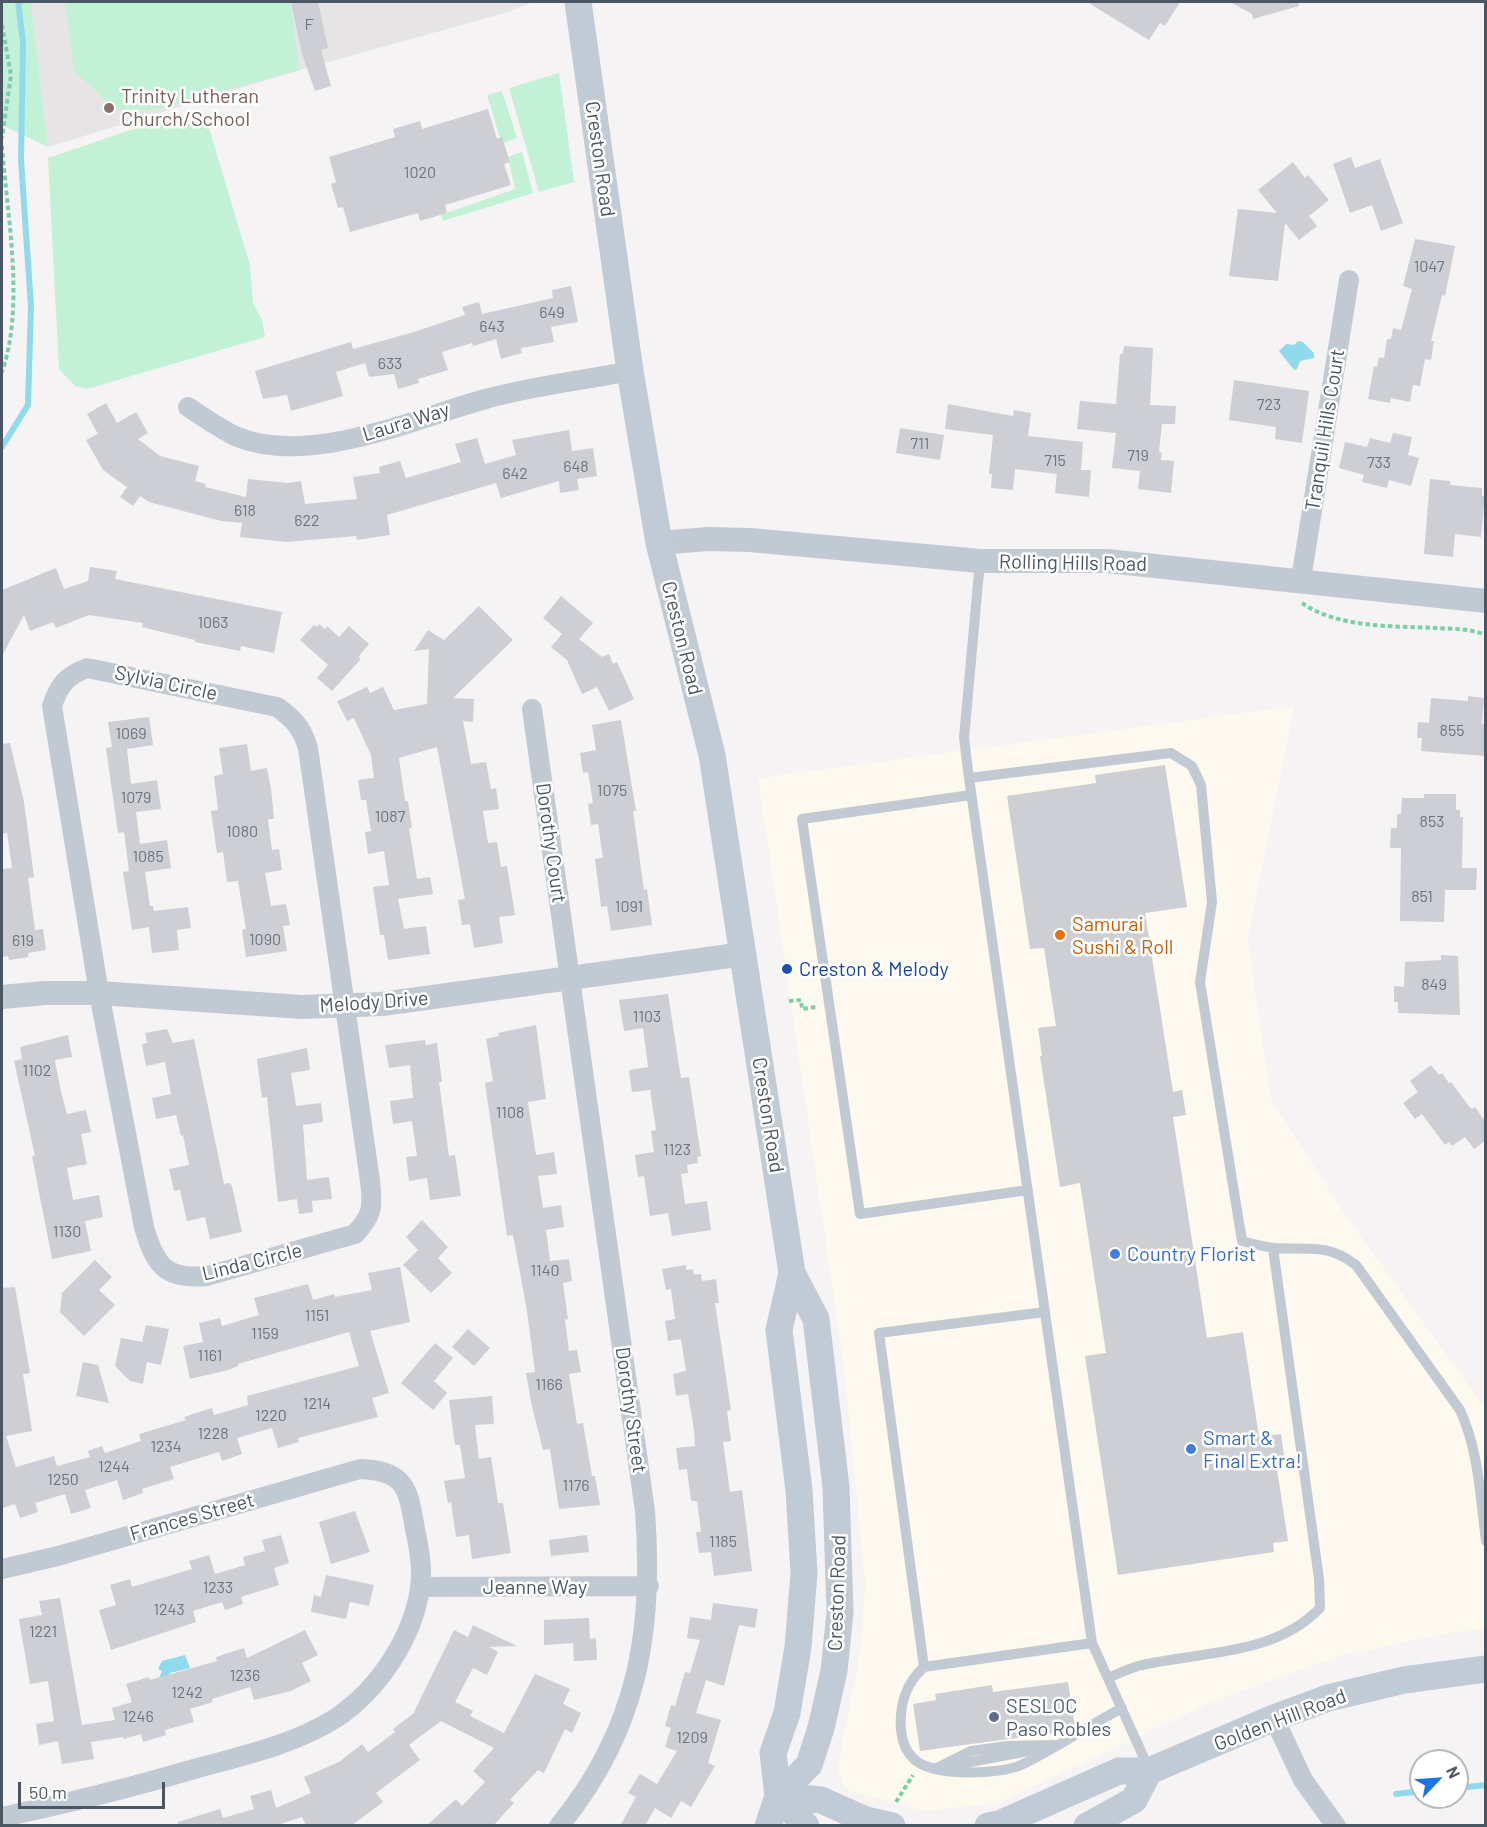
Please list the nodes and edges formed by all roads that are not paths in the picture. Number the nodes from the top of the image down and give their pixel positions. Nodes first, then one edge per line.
1 (578, 2) edge
2 (1349, 280) dead end
3 (630, 371) junction
4 (188, 407) dead end
5 (659, 543) junction
6 (980, 561) junction
7 (1298, 588) junction
8 (1485, 601) edge
9 (532, 709) dead end
10 (969, 778) junction
11 (971, 795) junction
12 (744, 954) junction
13 (570, 976) junction
14 (99, 993) junction
15 (2, 997) edge
16 (346, 1005) junction
17 (1028, 1190) junction
18 (1273, 1248) junction
19 (792, 1273) junction
20 (1045, 1312) junction
21 (1485, 1541) edge
22 (2, 1569) edge
23 (649, 1586) junction
24 (420, 1587) junction
25 (1092, 1643) junction
26 (924, 1667) junction
27 (1485, 1669) edge
28 (1108, 1678) junction
29 (1122, 1708) junction
30 (1274, 1718) junction
31 (1055, 1745) junction
32 (934, 1769) junction
33 (1149, 1771) junction
34 (778, 1796) junction
35 (894, 1814) edge
36 (3, 1816) edge
37 (559, 1826) edge
38 (768, 1826) edge
39 (806, 1826) edge
40 (988, 1826) edge
41 (1087, 1826) edge
42 (1336, 1826) edge

1 - 3 main road, Creston Road
2 - 7 street, Tranquil Hills Court
3 - 4 street, Laura Way
3 - 5 main road, Creston Road
5 - 6 street, Rolling Hills Road
5 - 12 main road, Creston Road
6 - 7 street, Rolling Hills Road
6 - 10 lane
7 - 8 street, Rolling Hills Road
9 - 13 street, Dorothy Court
10 - 11 lane
10 - 18 lane
11 - 17 lane
11 - 17 lane
12 - 13 street, Melody Drive
12 - 19 main road, Creston Road
13 - 16 street, Melody Drive
13 - 23 street, Dorothy Street
14 - 15 street, Melody Drive
14 - 16 street, Melody Drive
14 - 16 street, Linda Circle
14 - 16 street, Sylvia Circle
17 - 20 lane
18 - 21 lane
18 - 28 lane
19 - 34 main road, Creston Road
19 - 34 main road, Creston Road
20 - 25 lane
20 - 26 lane
22 - 24 street, Frances Street
23 - 24 street, Jeanne Way
23 - 37 street, Dorothy Street
24 - 36 street
25 - 26 lane
25 - 28 lane
26 - 32 lane
27 - 30 main road, Golden Hill Road
28 - 29 lane
29 - 31 lane
29 - 33 lane
30 - 33 main road, Golden Hill Road
30 - 42 street
31 - 32 lane
31 - 32 lane
33 - 40 main road, Golden Hill Road
33 - 41 main road
34 - 35 main road
34 - 38 main road, Creston Road
34 - 39 main road

